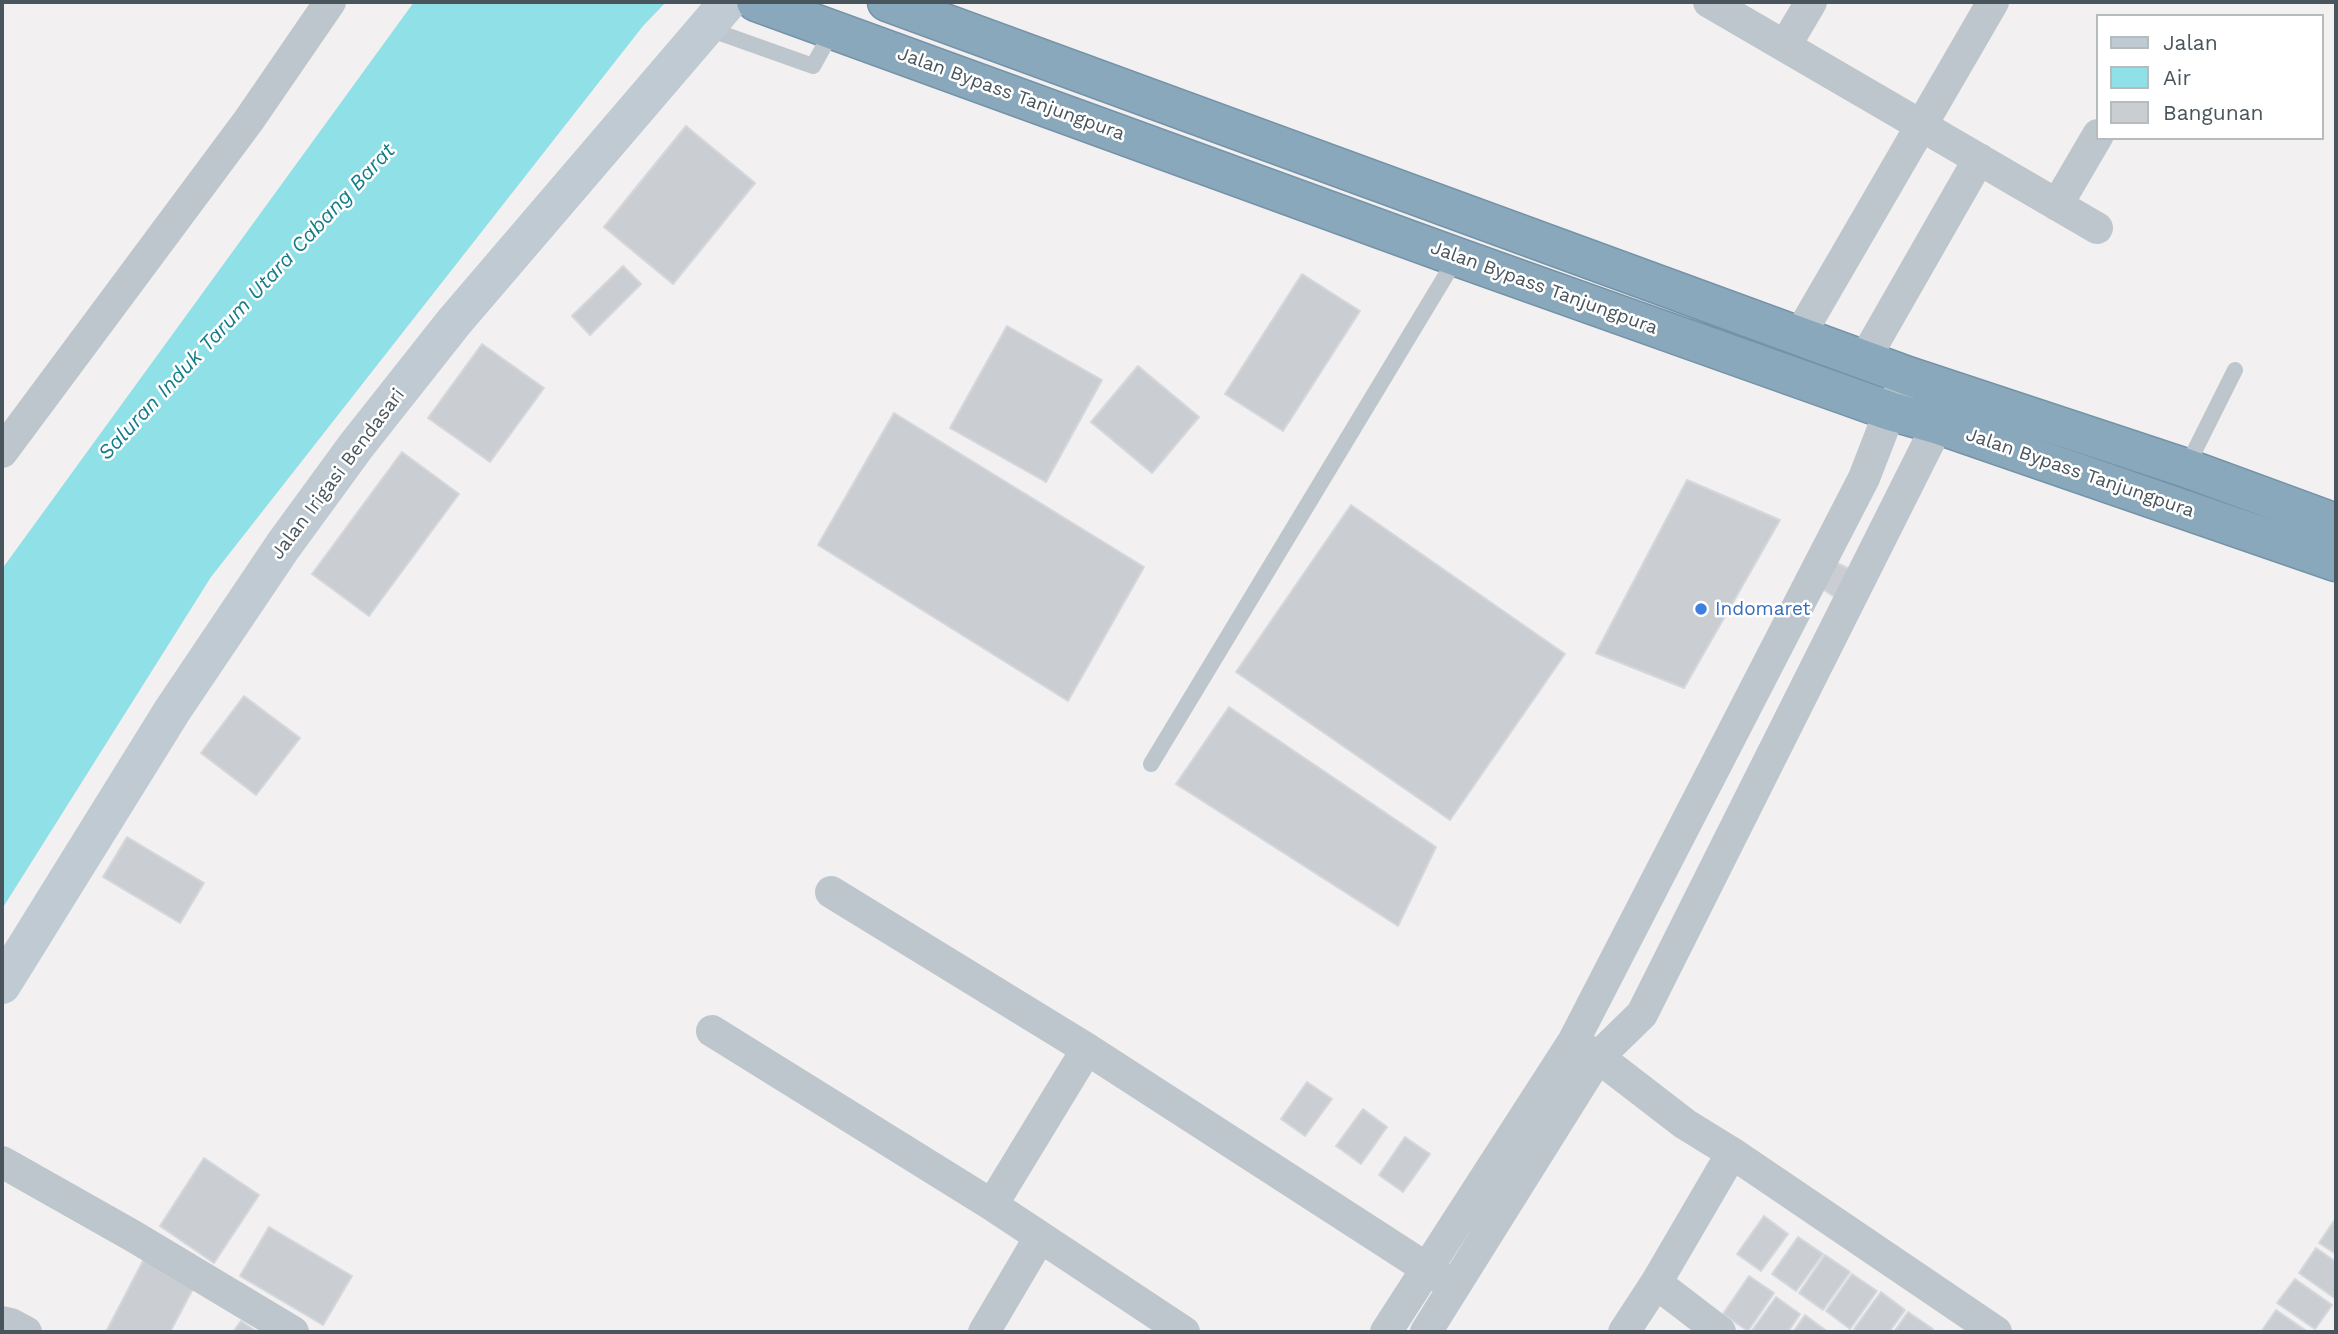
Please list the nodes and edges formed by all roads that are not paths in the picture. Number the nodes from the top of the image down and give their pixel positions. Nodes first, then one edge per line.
1 (330, 2) edge
2 (887, 2) edge
3 (1709, 2) edge
4 (1811, 2) edge
5 (1993, 2) edge
6 (738, 9) edge
7 (833, 30) junction
8 (1784, 46) junction
9 (1922, 126) junction
10 (2096, 138) edge
11 (1979, 159) junction
12 (2057, 205) junction
13 (2097, 228) dead end
14 (1457, 257) junction
15 (1800, 336) junction
16 (1864, 360) junction
17 (2235, 370) dead end
18 (1908, 376) junction
19 (1955, 390) junction
20 (1890, 411) junction
21 (1939, 425) junction
22 (2, 452) edge
23 (2186, 468) junction
24 (2336, 523) edge
25 (2336, 562) edge
26 (1151, 764) dead end
27 (831, 892) dead end
28 (2, 985) edge
29 (712, 1031) dead end
30 (1087, 1049) junction
31 (1586, 1050) junction
32 (1732, 1153) junction
33 (2, 1162) edge
34 (992, 1205) junction
35 (1040, 1237) junction
36 (1426, 1269) junction
37 (1656, 1283) junction
38 (1455, 1286) junction
39 (2, 1322) edge
40 (26, 1332) edge
41 (293, 1332) edge
42 (984, 1332) edge
43 (1184, 1332) edge
44 (1386, 1332) edge
45 (1426, 1332) edge
46 (1624, 1332) edge
47 (1720, 1332) edge
48 (1996, 1332) edge

1 - 22 street
2 - 15 highway, Jalan Bypass Tanjungpura
3 - 8 street
4 - 8 street
5 - 9 street
6 - 7 highway, Jalan Bypass Tanjungpura
6 - 7 lane
6 - 28 street, Jalan Irigasi Bendasari
7 - 14 highway, Jalan Bypass Tanjungpura
8 - 9 street
9 - 11 street
9 - 15 street
10 - 12 street
11 - 12 street
11 - 16 street
12 - 13 street
14 - 20 highway, Jalan Bypass Tanjungpura
14 - 26 lane
15 - 16 highway, Jalan Bypass Tanjungpura
16 - 18 highway, Jalan Bypass Tanjungpura
17 - 23 lane
18 - 19 highway, Jalan Bypass Tanjungpura
18 - 20 street
19 - 21 street
19 - 23 highway, Jalan Bypass Tanjungpura
20 - 21 highway, Jalan Bypass Tanjungpura
20 - 31 street
21 - 25 highway, Jalan Bypass Tanjungpura
21 - 31 street
23 - 24 highway, Jalan Bypass Tanjungpura
27 - 30 street
29 - 34 street
30 - 34 street
30 - 36 street
31 - 32 street
31 - 36 street
31 - 38 street
32 - 37 street
32 - 48 street
33 - 41 street
34 - 35 street
35 - 42 street
35 - 43 street
36 - 38 street
36 - 44 street
37 - 46 street
37 - 47 street
38 - 45 street
39 - 40 street

